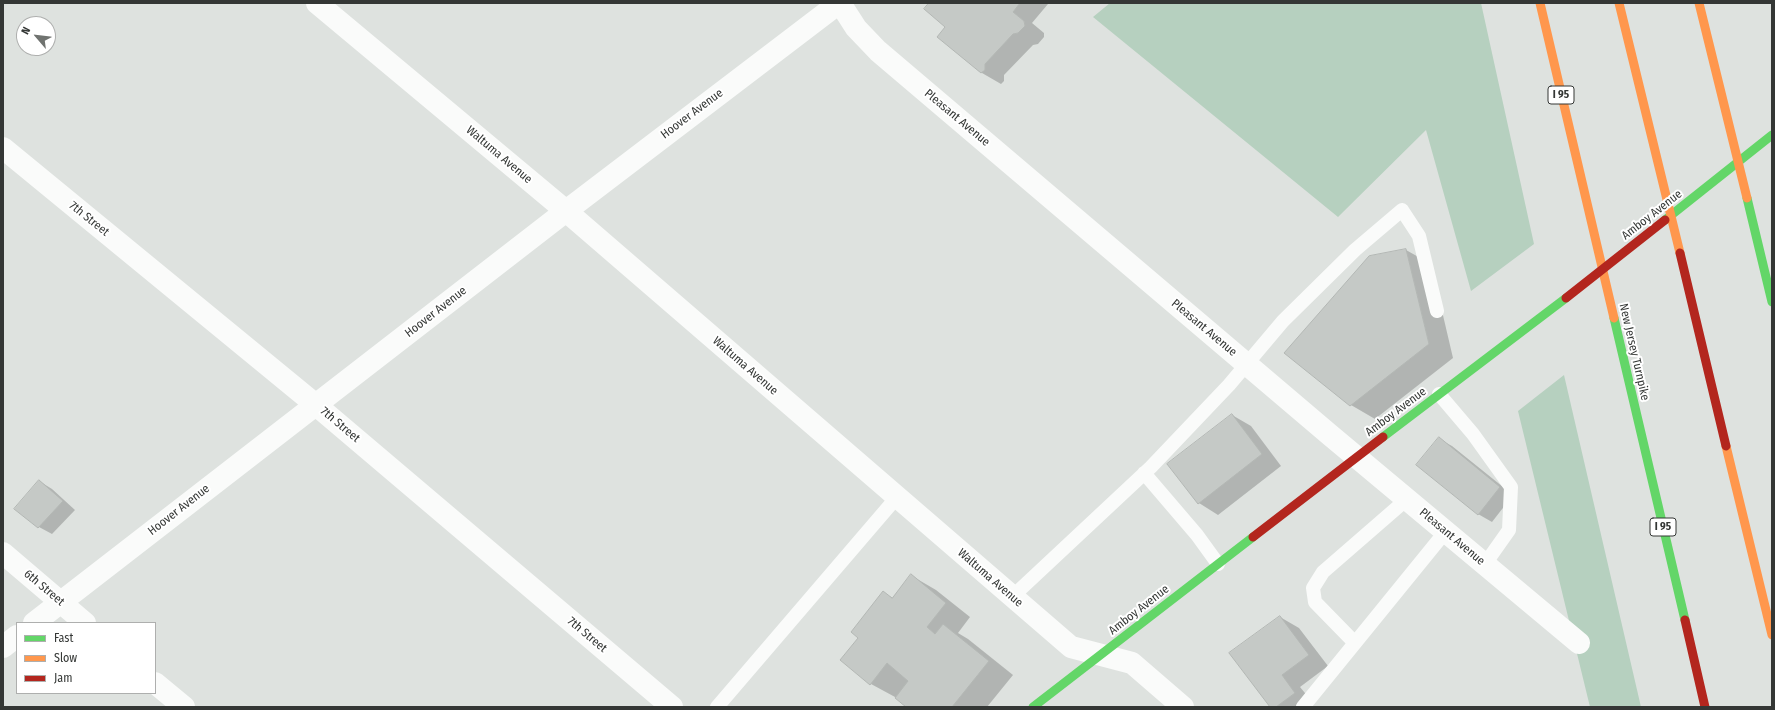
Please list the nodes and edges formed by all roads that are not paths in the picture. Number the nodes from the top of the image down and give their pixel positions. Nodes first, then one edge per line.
1 (317, 3) edge
2 (839, 3) edge
3 (1540, 3) edge
4 (1620, 3) edge
5 (1699, 3) edge
6 (1772, 135) edge
7 (3, 148) edge
8 (566, 211) junction
9 (1772, 302) edge
10 (1436, 311) dead end
11 (1247, 364) junction
12 (1439, 394) junction
13 (316, 405) junction
14 (1356, 457) junction
15 (1144, 473) junction
16 (897, 497) junction
17 (1407, 499) junction
18 (1446, 531) junction
19 (3, 554) edge
20 (1218, 564) junction
21 (1485, 564) junction
22 (1012, 597) junction
23 (60, 602) junction
24 (35, 622) edge
25 (84, 622) edge
26 (1772, 635) edge
27 (16, 637) edge
28 (1355, 643) junction
29 (1579, 643) dead end
30 (3, 647) edge
31 (1101, 654) junction
32 (156, 684) edge
33 (184, 707) edge
34 (672, 707) edge
35 (717, 707) edge
36 (1033, 707) edge
37 (1183, 707) edge
38 (1303, 707) edge
39 (1705, 707) edge

1 - 8 street, Waltuma Avenue
2 - 8 street, Hoover Avenue
2 - 11 street, Pleasant Avenue
3 - 39 main road, New Jersey Turnpike / I 95
4 - 26 main road
5 - 9 main road
6 - 12 main road, Amboy Avenue
7 - 13 street, 7th Street
8 - 13 street, Hoover Avenue
8 - 16 street, Waltuma Avenue
10 - 11 lane
11 - 14 street, Pleasant Avenue
11 - 15 lane
12 - 14 main road, Amboy Avenue
12 - 21 lane
13 - 23 street, Hoover Avenue
13 - 34 street, 7th Street
14 - 17 street, Pleasant Avenue
14 - 20 main road, Amboy Avenue
15 - 20 lane
15 - 22 lane
16 - 22 street, Waltuma Avenue
16 - 35 lane
17 - 18 street, Pleasant Avenue
17 - 28 lane
18 - 21 street, Pleasant Avenue
18 - 28 lane
19 - 23 street, 6th Street
20 - 31 main road, Amboy Avenue
21 - 29 street, Pleasant Avenue
22 - 31 street, Waltuma Avenue
23 - 24 street, Hoover Avenue
23 - 25 street, 6th Street
27 - 30 street
28 - 38 lane
31 - 36 main road, Amboy Avenue
31 - 37 street, Waltuma Avenue
32 - 33 street

